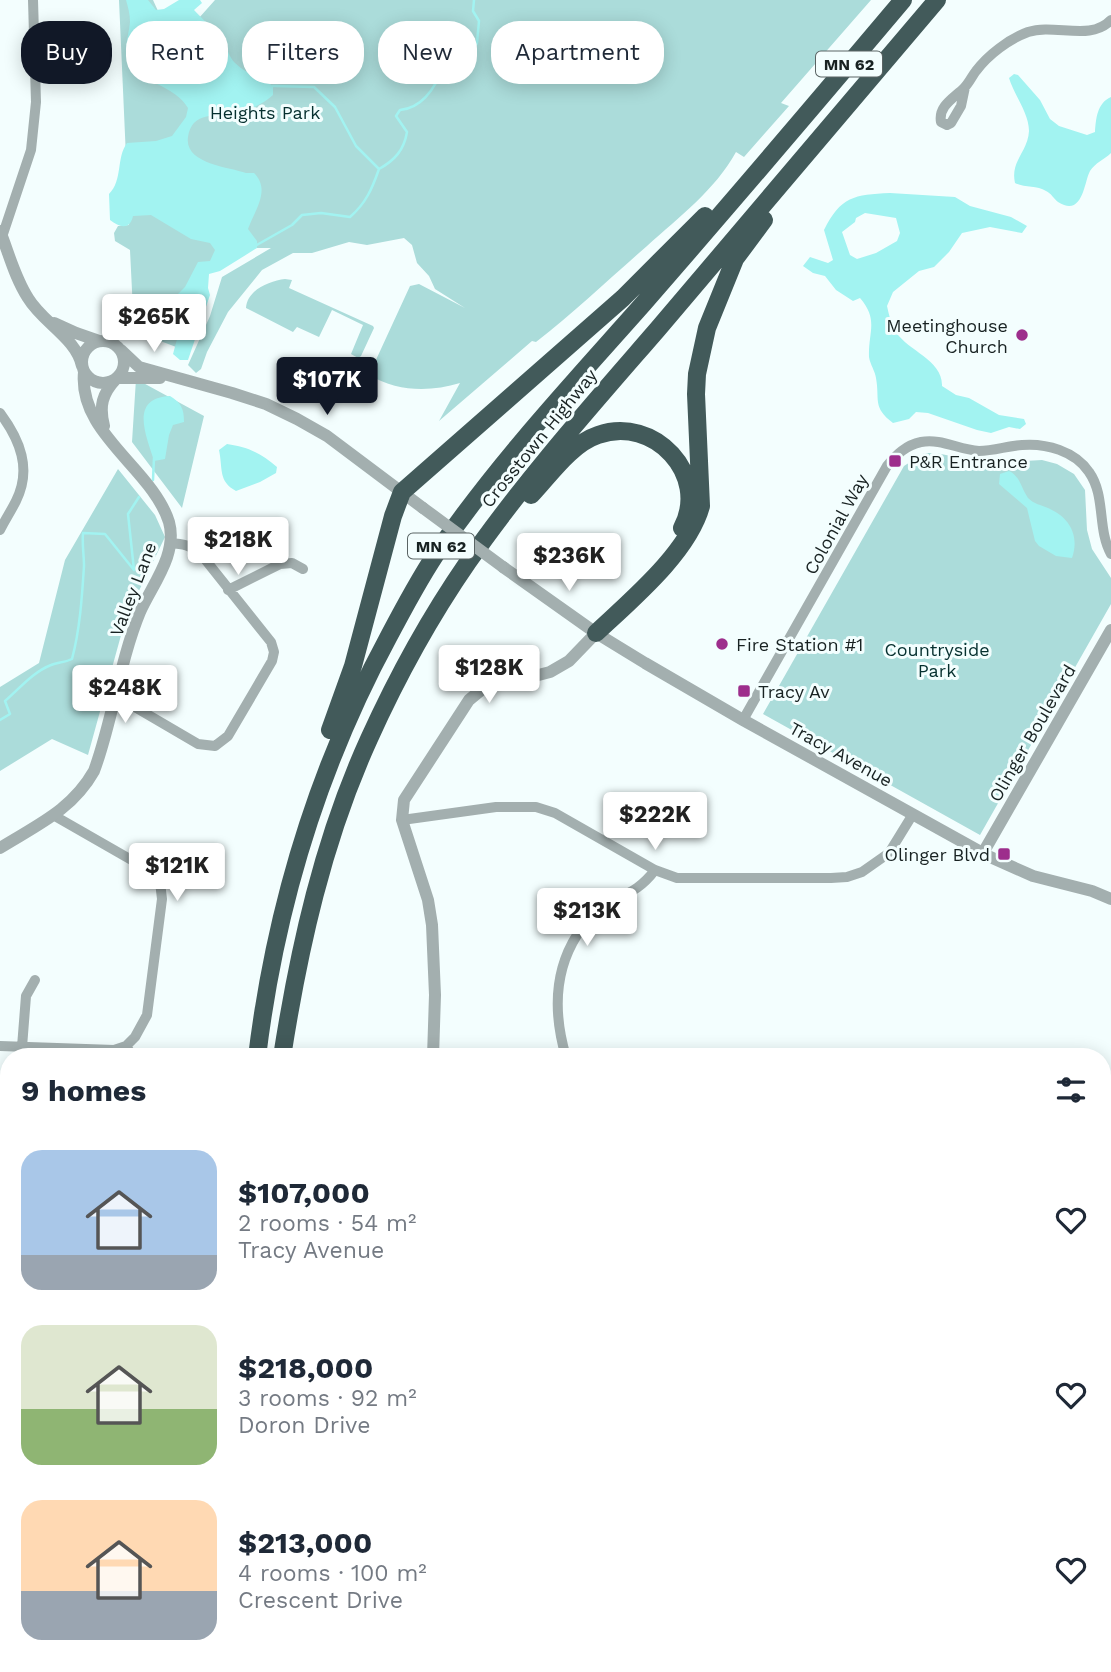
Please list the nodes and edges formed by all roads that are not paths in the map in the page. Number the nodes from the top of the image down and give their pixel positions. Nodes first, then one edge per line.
1 (33, 0) edge
2 (903, 0) edge
3 (937, 0) edge
4 (1111, 20) edge
5 (965, 88) dead end
6 (860, 90) junction
7 (794, 128) junction
8 (1, 234) edge
9 (5, 258) edge
10 (39, 314) junction
11 (99, 341) junction
12 (121, 350) junction
13 (83, 369) junction
14 (117, 378) junction
15 (174, 378) junction
16 (0, 414) edge
17 (109, 436) junction
18 (402, 492) junction
19 (0, 530) edge
20 (170, 543) junction
21 (1111, 554) edge
22 (303, 569) dead end
23 (228, 590) junction
24 (431, 621) junction
25 (1111, 630) edge
26 (596, 633) junction
27 (116, 696) junction
28 (743, 720) junction
29 (913, 814) junction
30 (53, 815) junction
31 (401, 820) junction
32 (0, 848) edge
33 (983, 853) junction
34 (294, 866) junction
35 (655, 870) junction
36 (1111, 899) edge
37 (35, 980) dead end
38 (0, 1046) edge
39 (126, 1046) joint
40 (22, 1047) junction
41 (42, 1048) edge
42 (120, 1048) edge
43 (258, 1048) edge
44 (284, 1048) edge
45 (433, 1048) edge
46 (563, 1048) edge

1 - 8 street
2 - 7 highway, Crosstown Highway / MN 62
3 - 6 highway, Crosstown Highway / MN 62
4 - 5 street
6 - 24 highway, Crosstown Highway / MN 62
6 - 26 highway
7 - 18 highway
7 - 34 highway, Crosstown Highway / MN 62
8 - 9 street
9 - 10 street
10 - 11 street
10 - 13 street
11 - 12 street
11 - 13 street
12 - 14 street
12 - 15 street, Tracy Avenue
13 - 14 street
13 - 17 street, Valley Lane
14 - 15 street, Tracy Avenue
14 - 17 street, Valley Lane
15 - 18 street, Tracy Avenue
16 - 19 street
17 - 20 street, Valley Lane
18 - 26 street, Tracy Avenue, bridge
18 - 34 highway
20 - 23 street
20 - 27 street, Valley Lane
21 - 28 street, Colonial Way
22 - 23 street
23 - 27 street
24 - 26 highway
24 - 44 highway, Crosstown Highway / MN 62
25 - 33 street, Olinger Boulevard
26 - 28 street, Tracy Avenue
26 - 31 street
27 - 30 street, Valley Lane
28 - 29 street, Tracy Avenue
29 - 33 street, Tracy Avenue
29 - 35 street
30 - 32 street, Valley Lane
30 - 39 street
31 - 35 street
31 - 45 street
33 - 36 street, Tracy Avenue
34 - 43 highway, Crosstown Highway / MN 62
35 - 46 street
37 - 40 street
38 - 40 street
39 - 42 street
40 - 41 street

